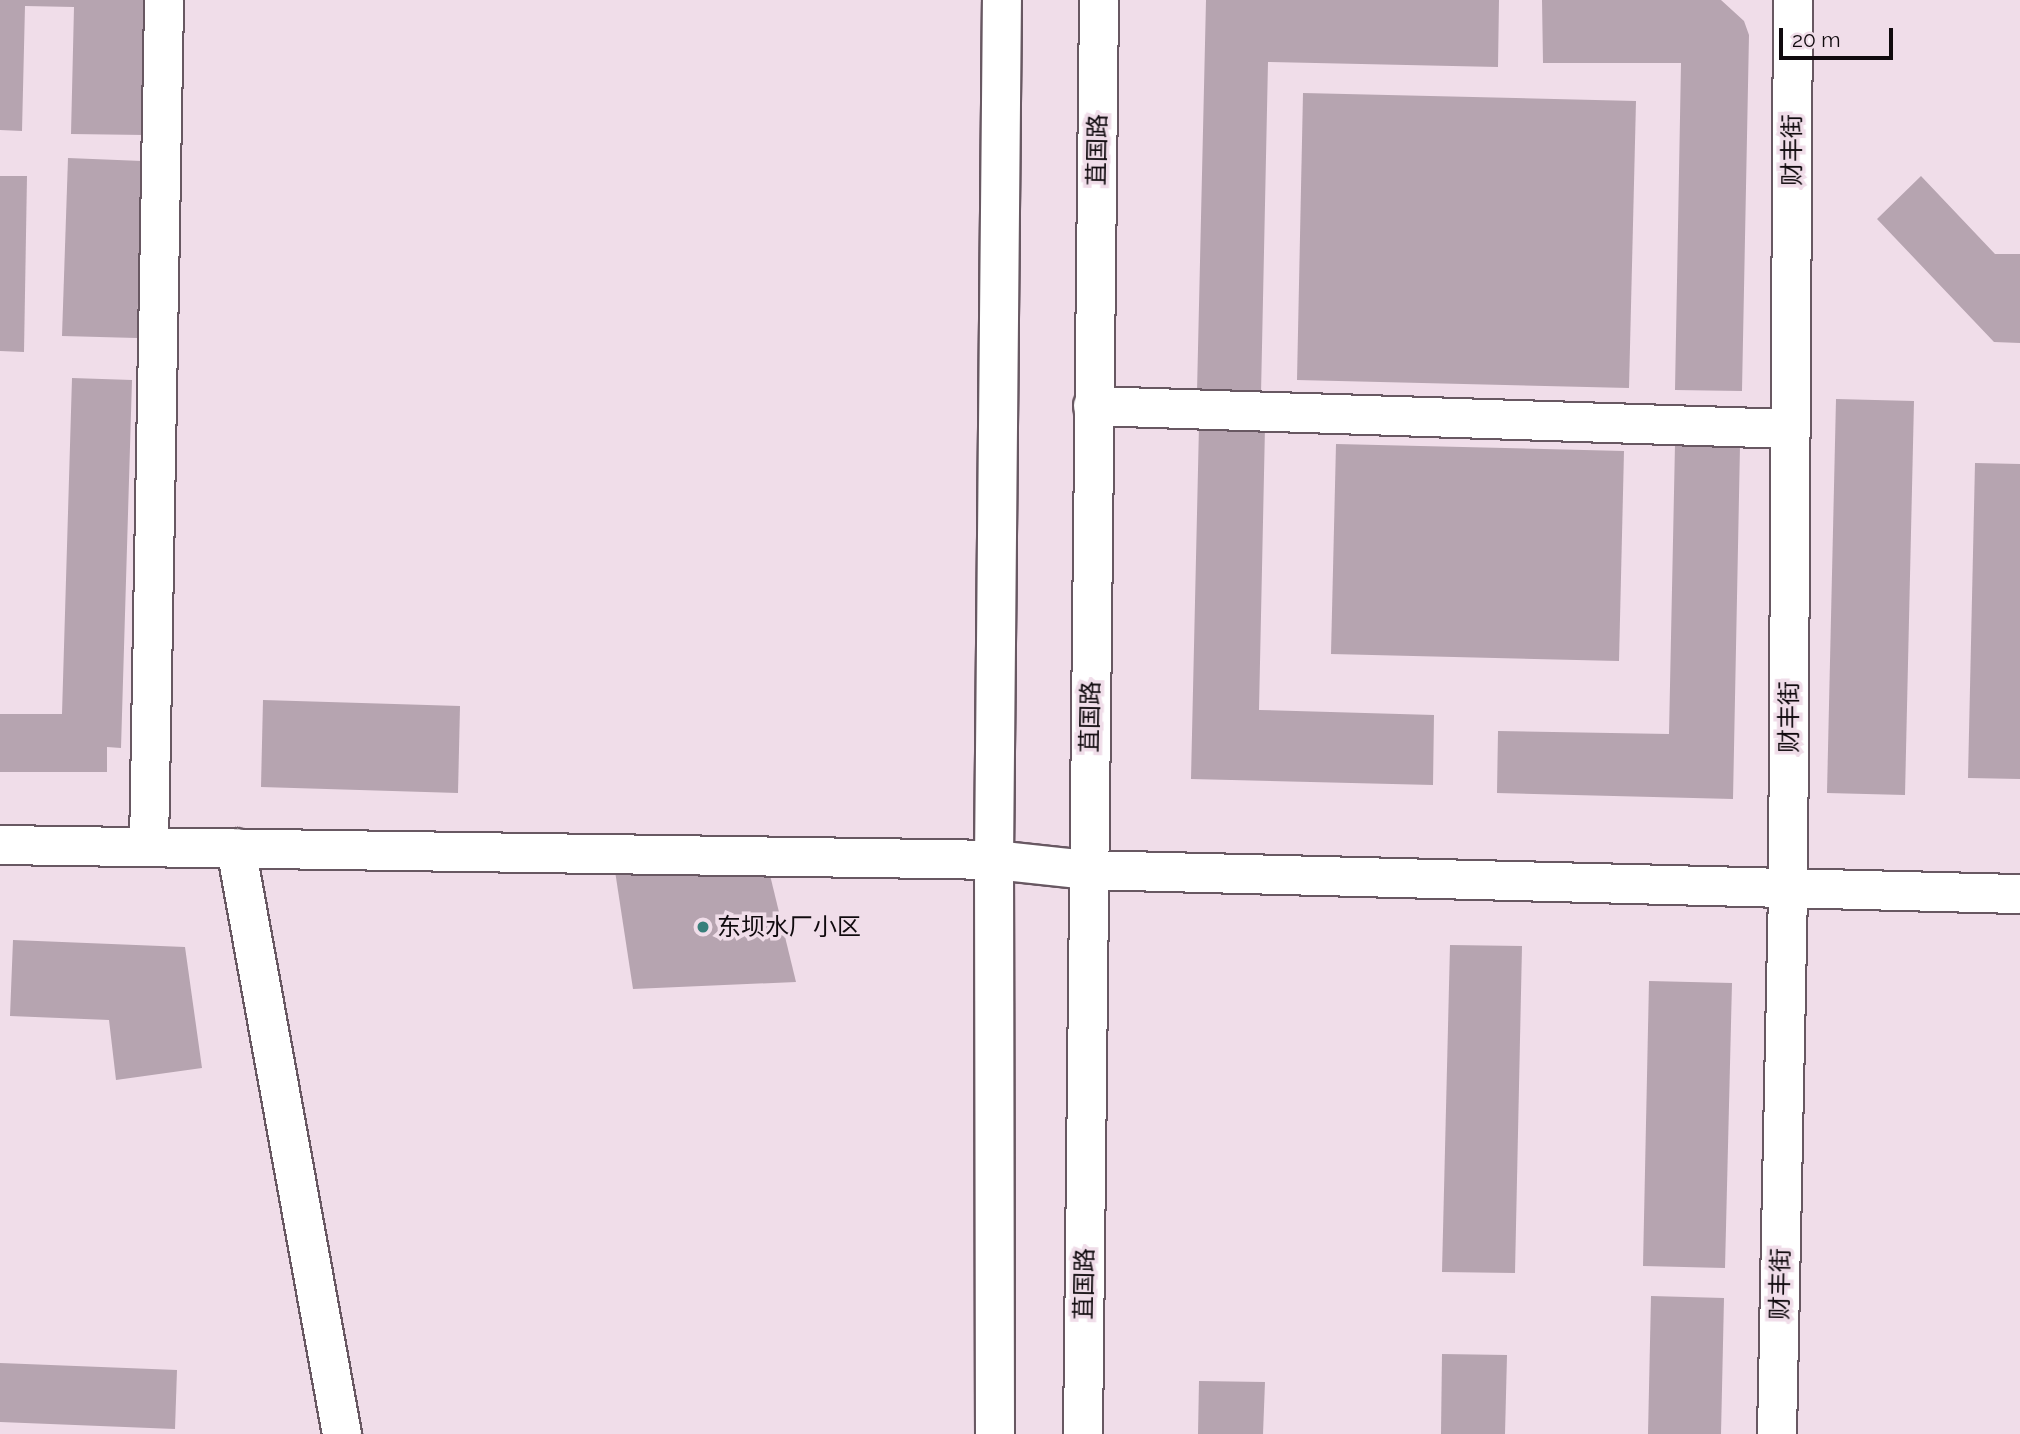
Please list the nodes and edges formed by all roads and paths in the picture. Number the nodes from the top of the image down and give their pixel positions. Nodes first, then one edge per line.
1 (164, 0) edge
2 (1002, 0) edge
3 (1099, 0) edge
4 (1793, 0) edge
5 (1093, 406) junction
6 (1791, 429) junction
7 (0, 845) edge
8 (149, 846) junction
9 (236, 848) junction
10 (994, 860) junction
11 (1088, 870) junction
12 (1788, 888) junction
13 (2020, 894) edge
14 (342, 1434) edge
15 (995, 1434) edge
16 (1083, 1434) edge
17 (1777, 1434) edge

1 - 8 street
2 - 10 street
3 - 5 street, 苴国路
4 - 6 street, 财丰街
5 - 6 street
5 - 11 street, 苴国路
6 - 12 street, 财丰街
7 - 8 street
8 - 9 street
9 - 10 street
9 - 14 street
10 - 11 street
10 - 15 street
11 - 12 street
11 - 16 street, 苴国路
12 - 13 street
12 - 17 street, 财丰街

